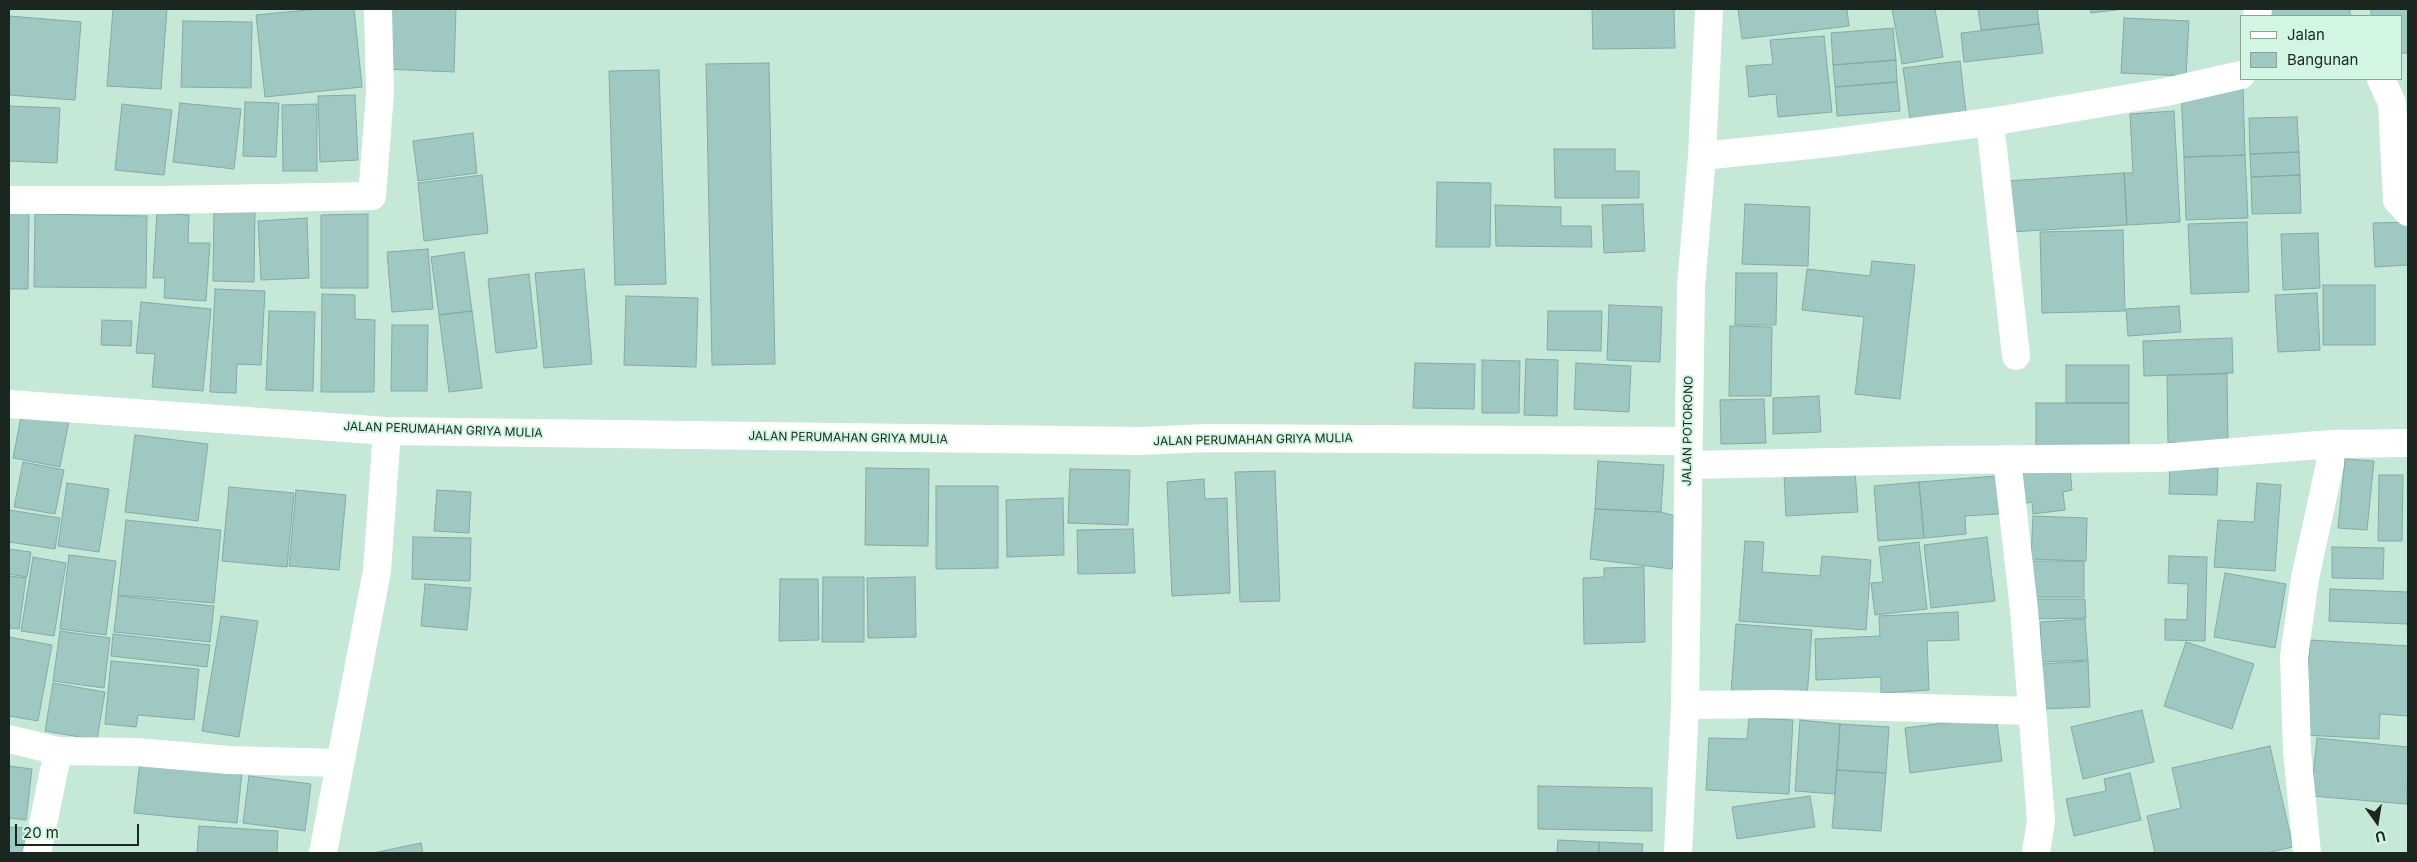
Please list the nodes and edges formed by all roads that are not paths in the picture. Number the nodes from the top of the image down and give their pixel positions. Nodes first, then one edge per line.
1 (378, 9) edge
2 (1709, 9) edge
3 (2240, 75) edge
4 (2381, 80) edge
5 (1990, 122) junction
6 (1702, 156) junction
7 (9, 200) edge
8 (2408, 212) edge
9 (2016, 356) dead end
10 (9, 404) edge
11 (387, 431) junction
12 (2408, 443) edge
13 (2331, 444) junction
14 (1688, 453) junction
15 (2007, 459) junction
16 (1685, 705) junction
17 (2032, 711) junction
18 (9, 739) edge
19 (58, 751) junction
20 (339, 763) junction
21 (36, 853) edge
22 (323, 853) edge
23 (1678, 853) edge
24 (2036, 853) edge
25 (2307, 853) edge

1 - 7 street
2 - 6 street, JALAN POTORONO
3 - 5 street
4 - 8 street
5 - 6 street
5 - 9 street
6 - 14 street, JALAN POTORONO
10 - 11 street, JALAN PERUMAHAN GRIYA MULIA
11 - 14 street, JALAN PERUMAHAN GRIYA MULIA
11 - 20 street
12 - 13 street, JALAN PERUMAHAN GRIYA MULIA
13 - 15 street, JALAN PERUMAHAN GRIYA MULIA
13 - 25 street
14 - 15 street, JALAN PERUMAHAN GRIYA MULIA
14 - 16 street, JALAN POTORONO
15 - 17 street
16 - 17 street
16 - 23 street, JALAN POTORONO
17 - 24 street
18 - 19 street
19 - 20 street
19 - 21 street
20 - 22 street

